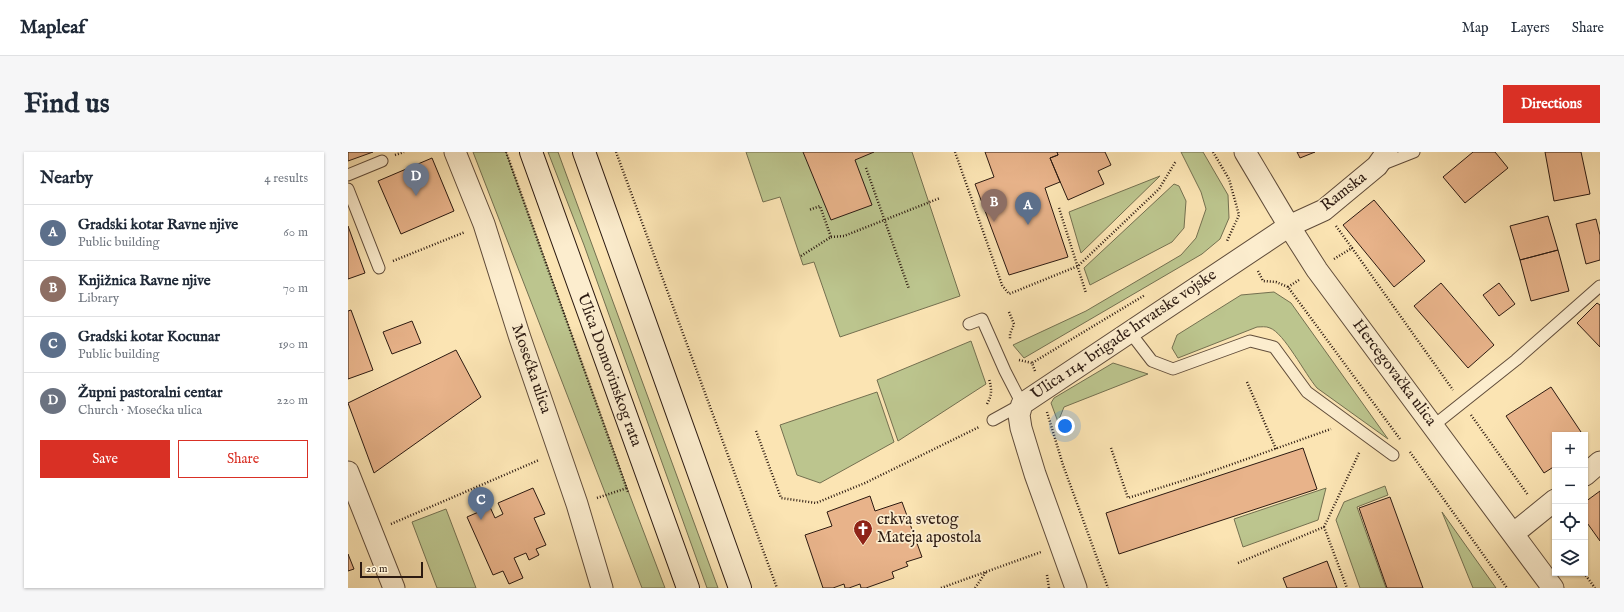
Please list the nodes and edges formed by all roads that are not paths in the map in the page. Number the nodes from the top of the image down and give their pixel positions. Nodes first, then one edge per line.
1 (455, 152) edge
2 (531, 152) edge
3 (584, 152) edge
4 (1245, 152) edge
5 (1414, 152) edge
6 (1382, 159) edge
7 (382, 160) dead end
8 (348, 175) edge
9 (348, 189) edge
10 (1289, 226) junction
11 (379, 268) road end
12 (1600, 286) edge
13 (969, 324) dead end
14 (1130, 331) junction
15 (1022, 404) junction
16 (990, 422) road end
17 (1433, 426) junction
18 (1393, 455) dead end
19 (1600, 462) edge
20 (348, 472) edge
21 (1588, 472) edge
22 (1548, 506) edge
23 (1513, 534) junction
24 (394, 588) edge
25 (602, 588) edge
26 (688, 588) edge
27 (740, 588) edge
28 (1076, 588) edge
29 (1553, 588) edge

1 - 25 street, Mosećka ulica
2 - 26 main road, Ulica Domovinskog rata
3 - 27 main road
4 - 10 street, Hercegovačka ulica
5 - 6 lane, Ramska
6 - 10 street, Ramska
7 - 8 lane
9 - 11 lane
10 - 14 street, Ulica 114. brigade hrvatske vojske
10 - 17 street, Hercegovačka ulica
12 - 17 lane
13 - 15 lane
14 - 15 street, Ulica 114. brigade hrvatske vojske
14 - 18 lane
15 - 16 lane
15 - 28 street, Ulica 114. brigade hrvatske vojske
17 - 23 street, Hercegovačka ulica
19 - 21 street
20 - 24 street
22 - 23 street
23 - 29 street, Hercegovačka ulica

